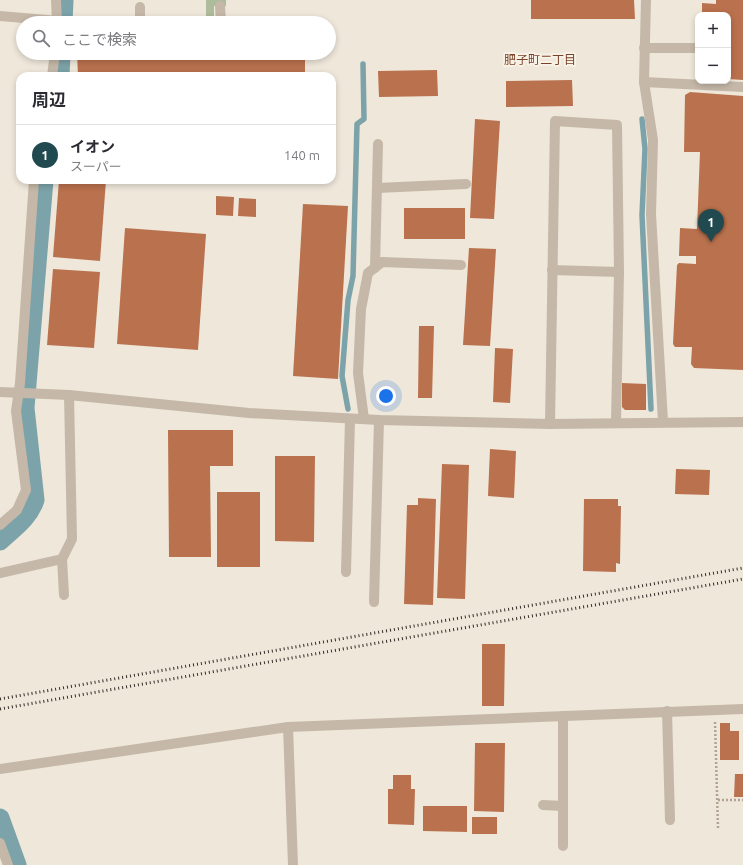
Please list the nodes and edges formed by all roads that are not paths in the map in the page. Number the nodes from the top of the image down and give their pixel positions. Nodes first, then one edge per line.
1 (56, 0) edge
2 (646, 0) edge
3 (220, 6) dead end
4 (140, 7) dead end
5 (0, 16) edge
6 (60, 16) edge
7 (140, 16) edge
8 (221, 16) edge
9 (16, 17) edge
10 (644, 48) junction
11 (695, 48) edge
12 (54, 60) edge
13 (53, 72) edge
14 (644, 82) junction
15 (743, 87) edge
16 (378, 144) dead end
17 (34, 184) edge
18 (466, 184) dead end
19 (377, 188) junction
20 (461, 265) dead end
21 (375, 268) junction
22 (552, 270) junction
23 (619, 272) junction
24 (0, 392) edge
25 (19, 392) junction
26 (69, 395) junction
27 (350, 419) junction
28 (364, 419) junction
29 (379, 420) junction
30 (663, 421) junction
31 (616, 422) junction
32 (743, 422) edge
33 (550, 424) junction
34 (0, 525) edge
35 (62, 559) junction
36 (346, 572) dead end
37 (1, 573) dead end
38 (64, 595) dead end
39 (374, 602) dead end
40 (743, 709) edge
41 (667, 711) junction
42 (563, 716) junction
43 (288, 727) junction
44 (0, 769) edge
45 (544, 805) dead end
46 (563, 806) junction
47 (670, 820) dead end
48 (0, 843) edge
49 (563, 846) dead end
50 (8, 865) edge
51 (293, 865) edge

1 - 6 street
2 - 10 street
3 - 8 street
4 - 7 street
5 - 9 street
10 - 11 street
10 - 14 street
12 - 13 street
14 - 15 street
14 - 30 street
16 - 19 street
17 - 25 street
18 - 19 street
19 - 21 street
20 - 21 street
21 - 28 street
22 - 23 street
22 - 23 street
22 - 33 street
23 - 31 street
24 - 25 street
25 - 26 street
25 - 34 street
26 - 27 street
26 - 35 street
27 - 28 street
27 - 36 street
28 - 29 street
29 - 33 street
29 - 39 street
30 - 31 street
30 - 32 street
31 - 33 street
35 - 37 street
35 - 38 street
40 - 41 street
41 - 42 street
41 - 47 street
42 - 43 street
42 - 46 street
43 - 44 street
43 - 51 street
45 - 46 street
46 - 49 street
48 - 50 street

